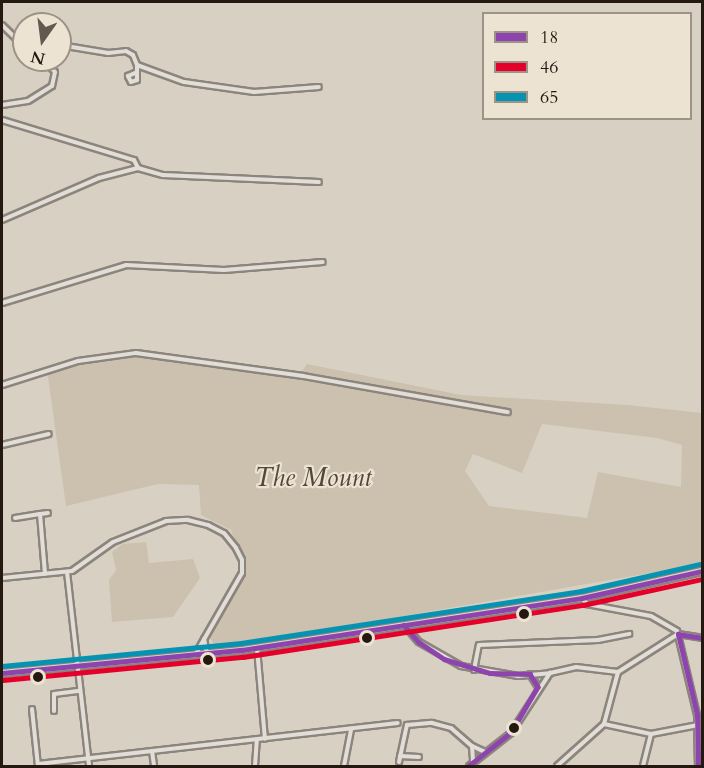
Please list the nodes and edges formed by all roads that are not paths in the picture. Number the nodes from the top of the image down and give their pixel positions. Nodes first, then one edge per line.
1 (72, 47) edge
2 (137, 65) junction
3 (55, 72) edge
4 (135, 73) dead end
5 (319, 87) dead end
6 (2, 105) edge
7 (2, 120) edge
8 (138, 168) junction
9 (319, 182) dead end
10 (2, 220) edge
11 (323, 262) dead end
12 (2, 303) edge
13 (2, 385) edge
14 (508, 412) dead end
15 (49, 434) dead end
16 (2, 446) edge
17 (48, 513) dead end
18 (40, 514) junction
19 (15, 518) dead end
20 (702, 571) edge
21 (67, 572) junction
22 (45, 574) junction
23 (2, 578) edge
24 (582, 598) junction
25 (404, 625) junction
26 (629, 634) dead end
27 (678, 634) junction
28 (204, 639) junction
29 (702, 639) edge
30 (257, 648) junction
31 (207, 654) junction
32 (195, 655) junction
33 (78, 666) junction
34 (474, 670) junction
35 (618, 672) junction
36 (2, 673) edge
37 (550, 673) junction
38 (530, 674) junction
39 (538, 687) junction
40 (80, 691) junction
41 (32, 709) dead end
42 (54, 711) dead end
43 (398, 723) dead end
44 (604, 724) junction
45 (698, 725) junction
46 (351, 729) junction
47 (651, 734) junction
48 (265, 739) junction
49 (257, 740) junction
50 (472, 747) junction
51 (152, 751) junction
52 (485, 752) junction
53 (400, 756) junction
54 (419, 757) dead end
55 (89, 758) junction
56 (399, 762) dead end
57 (473, 762) junction
58 (38, 765) edge
59 (90, 766) edge
60 (154, 766) edge
61 (255, 766) edge
62 (344, 766) edge
63 (469, 766) edge
64 (556, 766) edge
65 (642, 766) edge
66 (698, 766) edge

1 - 2 street
2 - 4 street
2 - 5 street
3 - 6 street
7 - 8 street
8 - 9 street
8 - 10 street
11 - 12 street
13 - 14 street
15 - 16 street
17 - 18 street
18 - 19 street
18 - 22 street
20 - 24 main road
21 - 22 street
21 - 28 street
21 - 33 street
22 - 23 street
24 - 25 main road
24 - 27 street
25 - 30 main road
25 - 34 street
26 - 34 street
27 - 29 street
27 - 35 street
27 - 45 street
28 - 31 street
28 - 32 street
30 - 31 main road
30 - 48 street
31 - 32 main road
32 - 33 main road
33 - 36 main road
33 - 40 street
34 - 38 street
35 - 37 street
35 - 44 street
37 - 38 street
37 - 39 street
38 - 39 street
39 - 52 street
40 - 42 street
40 - 55 street
41 - 58 street
43 - 46 street
44 - 47 street
44 - 64 street
45 - 47 street
45 - 66 street
46 - 48 street
46 - 62 street
47 - 65 street
48 - 49 street
49 - 51 street
49 - 61 street
50 - 52 street
50 - 53 street
50 - 57 street
51 - 55 street
51 - 60 street
52 - 57 street
53 - 54 street
53 - 56 street
55 - 58 street
55 - 59 street
57 - 63 street

